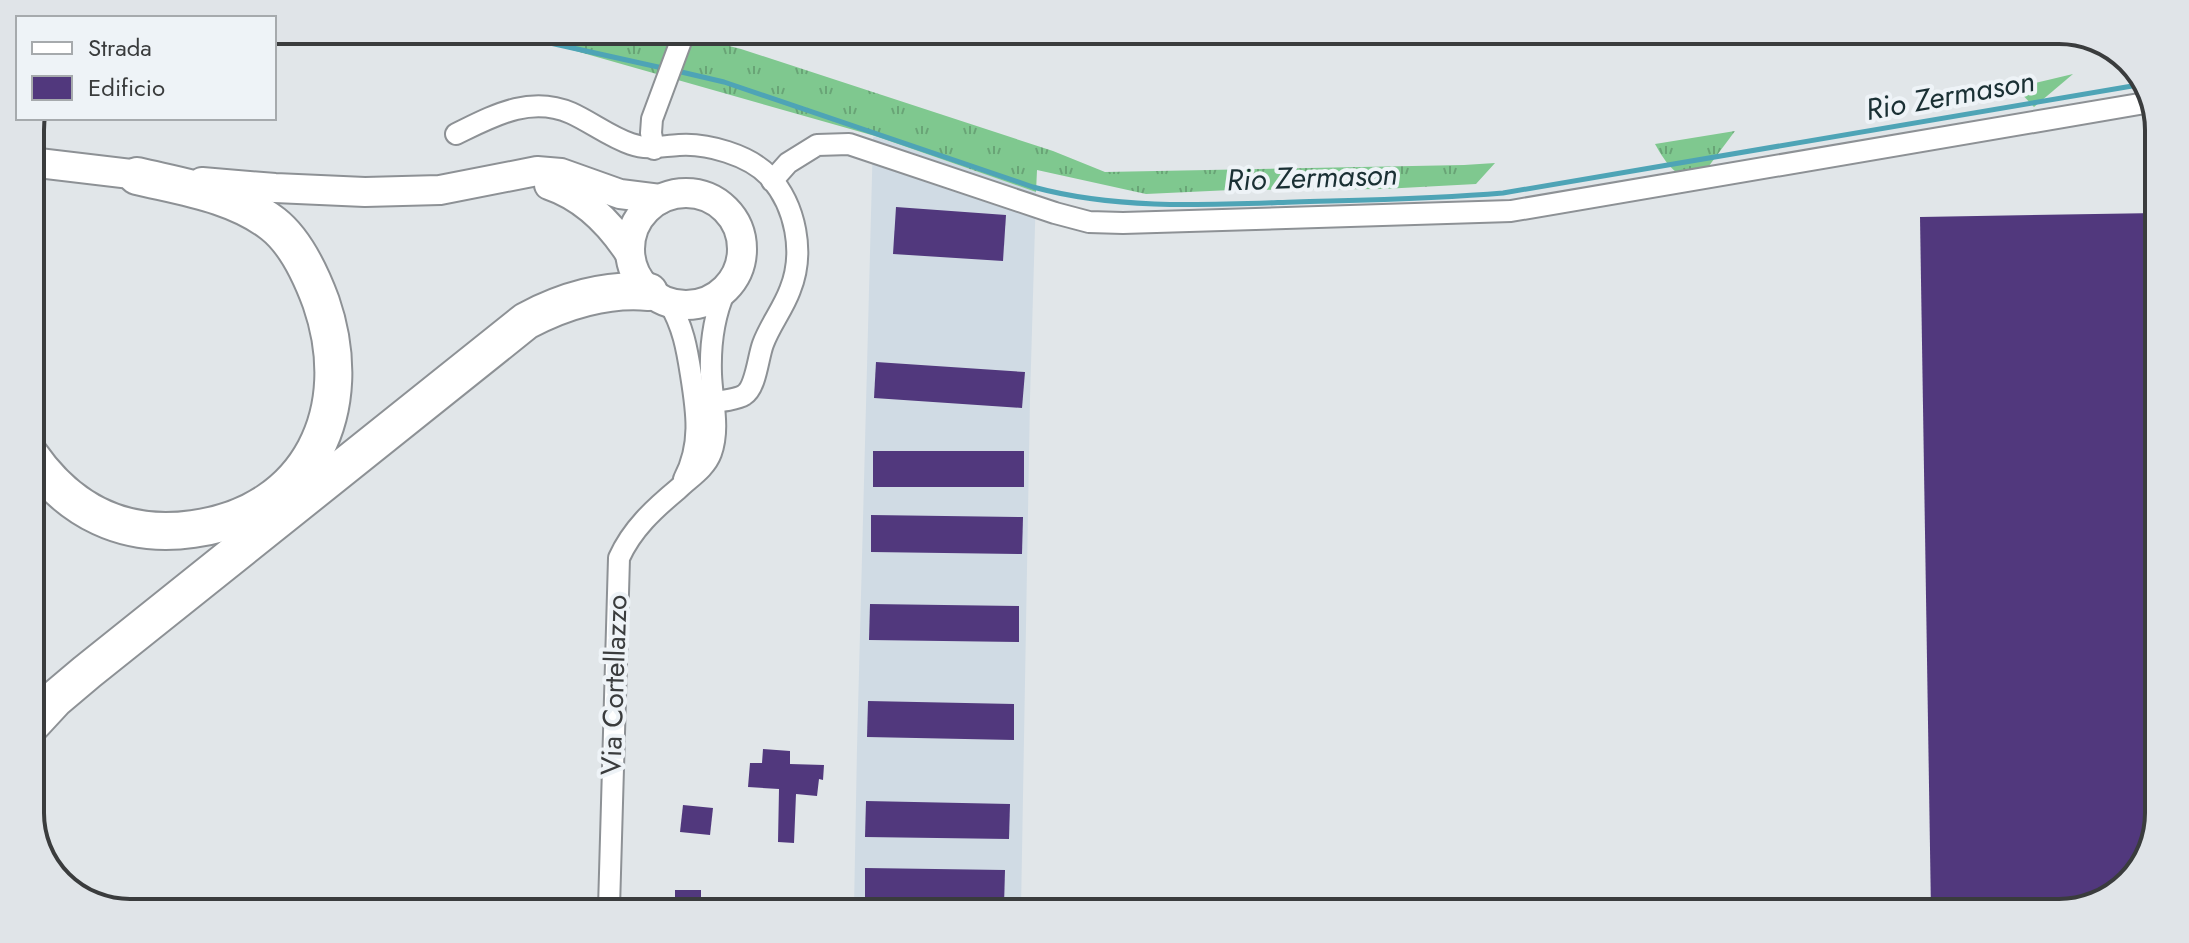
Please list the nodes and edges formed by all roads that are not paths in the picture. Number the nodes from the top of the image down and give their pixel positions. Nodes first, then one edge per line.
1 (680, 44) edge
2 (2140, 104) edge
3 (456, 134) dead end
4 (654, 149) junction
5 (44, 164) edge
6 (137, 176) junction
7 (513, 177) junction
8 (772, 181) junction
9 (660, 199) junction
10 (630, 254) junction
11 (725, 291) junction
12 (659, 298) junction
13 (705, 403) junction
14 (44, 473) edge
15 (44, 711) edge
16 (609, 899) edge

1 - 4 street
2 - 8 street
3 - 4 street
4 - 8 street
5 - 6 main road
6 - 7 main road
6 - 14 highway
7 - 9 main road
7 - 10 main road
8 - 13 street
9 - 10 main road
9 - 11 main road
10 - 12 main road
11 - 12 main road
11 - 13 street, Via Cortellazzo
12 - 13 street, Via Cortellazzo
12 - 15 highway
13 - 16 street, Via Cortellazzo

